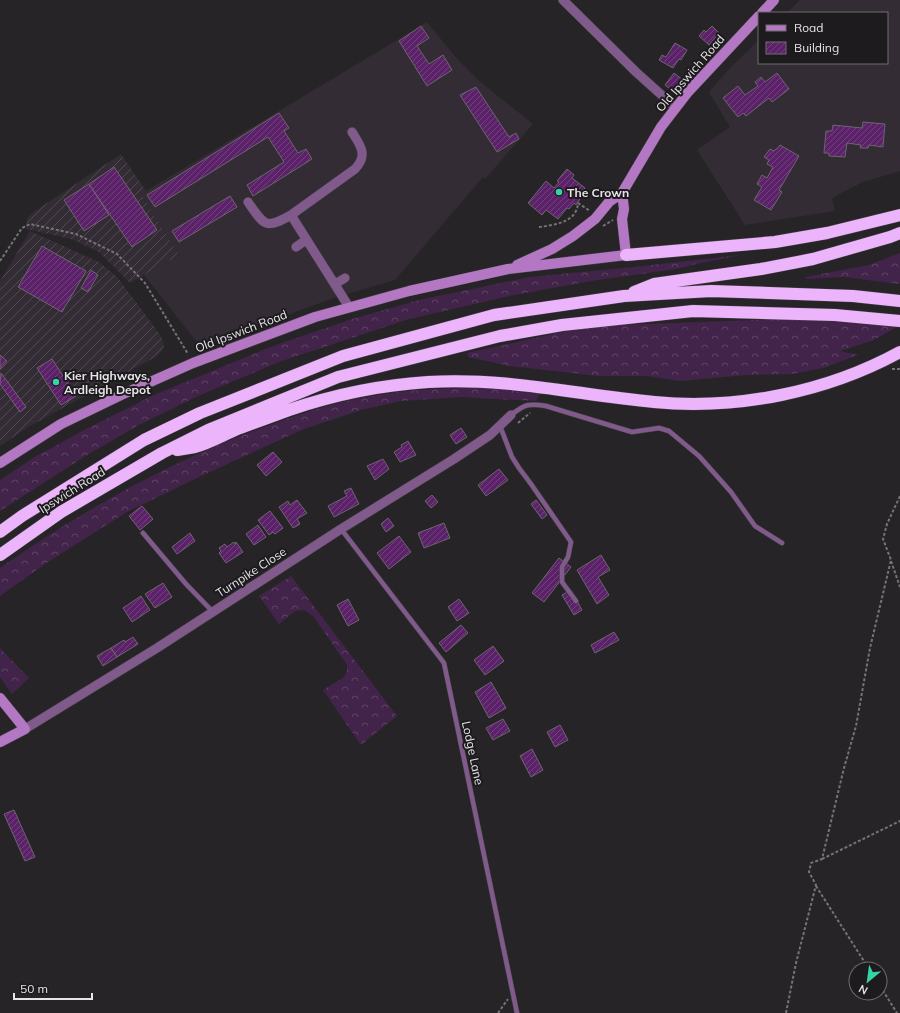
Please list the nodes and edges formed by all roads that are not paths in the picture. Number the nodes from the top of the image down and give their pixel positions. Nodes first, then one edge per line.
1 (563, 0) edge
2 (774, 0) edge
3 (763, 12) edge
4 (758, 17) edge
5 (676, 108) junction
6 (352, 132) dead end
7 (622, 193) junction
8 (248, 202) dead end
9 (291, 215) junction
10 (900, 215) edge
11 (900, 233) edge
12 (306, 240) junction
13 (296, 247) dead end
14 (626, 255) junction
15 (508, 269) junction
16 (345, 278) dead end
17 (335, 284) junction
18 (624, 296) junction
19 (900, 301) edge
20 (350, 307) junction
21 (900, 321) edge
22 (900, 352) edge
23 (511, 415) joint
24 (500, 426) junction
25 (162, 453) junction
26 (0, 463) edge
27 (341, 529) junction
28 (0, 532) edge
29 (143, 533) dead end
30 (782, 543) dead end
31 (0, 555) edge
32 (576, 601) dead end
33 (213, 612) junction
34 (0, 698) edge
35 (25, 729) junction
36 (0, 742) edge
37 (517, 1013) edge

1 - 5 street
2 - 3 street
4 - 5 street, Old Ipswich Road
5 - 7 street, Old Ipswich Road
6 - 9 street
7 - 14 street
7 - 15 street, Old Ipswich Road
8 - 9 street
9 - 12 street
10 - 14 highway
11 - 18 highway
12 - 13 street
12 - 17 street
14 - 15 street, Old Ipswich Road
15 - 20 street, Old Ipswich Road
16 - 17 street
17 - 20 street
18 - 19 highway
18 - 28 highway, Ipswich Road
20 - 26 street, Old Ipswich Road
21 - 25 highway
22 - 25 highway
23 - 24 street, Turnpike Close
23 - 30 lane
24 - 27 street, Turnpike Close
24 - 32 lane
25 - 31 highway, Ipswich Road
27 - 33 street, Turnpike Close
27 - 37 lane, Lodge Lane
29 - 33 lane
33 - 35 street, Turnpike Close
34 - 35 street
35 - 36 street, Turnpike Close

